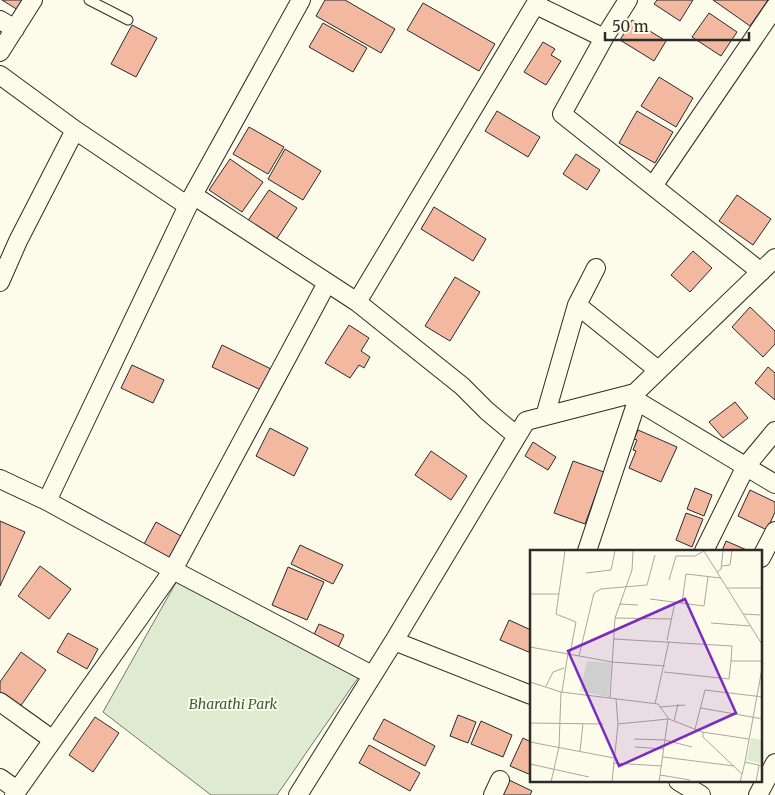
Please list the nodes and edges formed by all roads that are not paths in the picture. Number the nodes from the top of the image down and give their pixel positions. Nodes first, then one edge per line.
1 (33, 0) edge
2 (89, 0) edge
3 (301, 0) edge
4 (628, 0) edge
5 (537, 3) edge
6 (775, 7) edge
7 (128, 20) dead end
8 (7, 24) edge
9 (604, 38) junction
10 (0, 52) edge
11 (0, 75) edge
12 (75, 130) junction
13 (653, 186) junction
14 (191, 201) junction
15 (775, 258) edge
16 (596, 268) dead end
17 (761, 272) junction
18 (0, 282) edge
19 (327, 283) junction
20 (358, 302) junction
21 (577, 305) junction
22 (658, 370) junction
23 (632, 398) junction
24 (544, 416) junction
25 (775, 431) edge
26 (516, 436) junction
27 (746, 466) junction
28 (0, 479) edge
29 (775, 484) edge
30 (47, 501) junction
31 (775, 530) edge
32 (586, 550) edge
33 (704, 550) edge
34 (762, 556) edge
35 (174, 570) junction
36 (394, 641) junction
37 (372, 675) junction
38 (530, 695) edge
39 (0, 702) edge
40 (53, 740) junction
41 (775, 763) edge
42 (0, 778) edge
43 (680, 782) edge
44 (16, 793) edge
45 (298, 795) edge
46 (701, 795) edge
47 (758, 795) edge

1 - 8 street
2 - 7 lane
3 - 14 street
4 - 9 street
5 - 9 street
5 - 20 street
6 - 13 street
8 - 10 street
9 - 13 street
11 - 12 street
12 - 14 street
12 - 18 street
13 - 17 street
14 - 19 street
14 - 30 street
15 - 17 street
16 - 21 street
17 - 22 street
19 - 20 street
19 - 35 street
20 - 26 street
21 - 22 street
21 - 24 street
22 - 23 street
23 - 24 street
23 - 27 street
23 - 32 street
24 - 26 street
25 - 27 street
26 - 36 street
27 - 29 street
27 - 33 street
28 - 30 street
30 - 35 street
31 - 34 street
35 - 37 street
35 - 40 street
36 - 37 street
36 - 38 street
37 - 45 street
39 - 40 street
40 - 44 street
41 - 47 street
42 - 44 street
43 - 46 street

